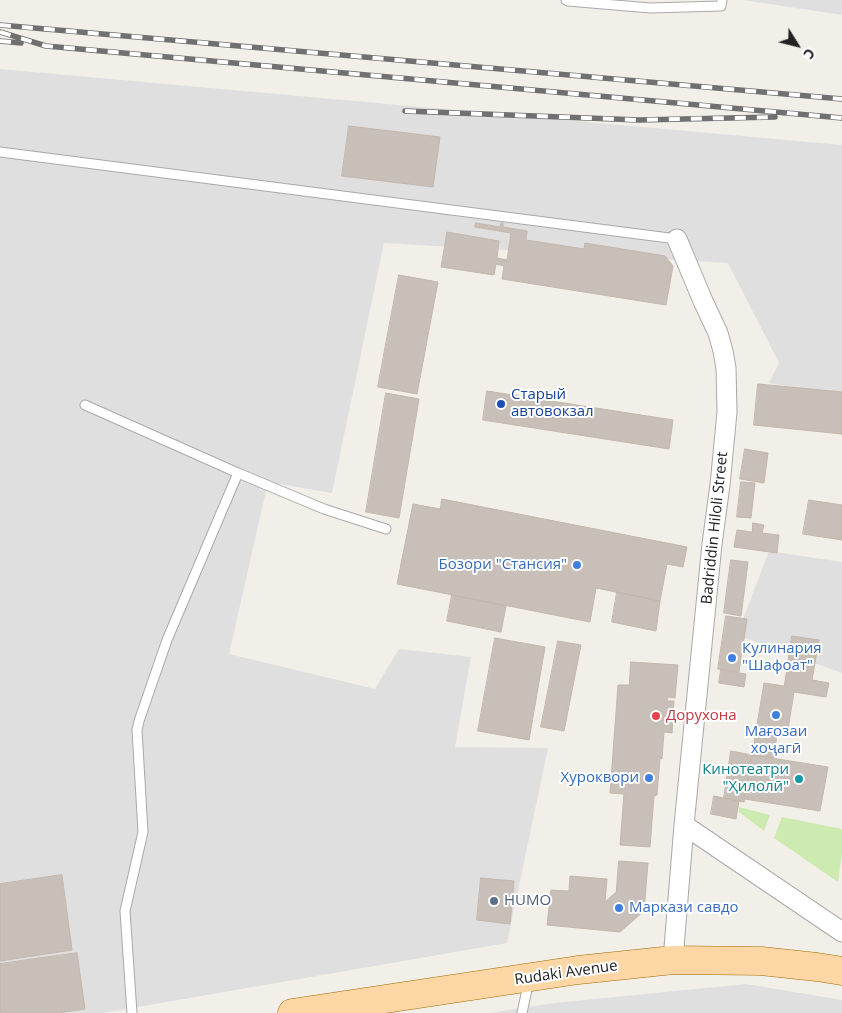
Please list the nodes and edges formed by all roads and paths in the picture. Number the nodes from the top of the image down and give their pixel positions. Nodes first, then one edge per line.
1 (566, 0) edge
2 (722, 0) edge
3 (0, 152) edge
4 (677, 239) joint
5 (85, 405) dead end
6 (238, 474) junction
7 (386, 529) dead end
8 (684, 825) junction
9 (842, 932) edge
10 (673, 960) junction
11 (842, 971) edge
12 (529, 977) junction
13 (132, 1013) edge
14 (292, 1013) edge
15 (522, 1013) edge

1 - 2 lane
3 - 4 lane
4 - 8 street, Badriddin Hiloli Street
5 - 6 lane
6 - 7 lane
6 - 13 lane
8 - 9 street
8 - 10 street, Badriddin Hiloli Street
10 - 11 main road, Rudaki Avenue
10 - 12 main road, Rudaki Avenue
12 - 14 main road, Rudaki Avenue
12 - 15 lane

